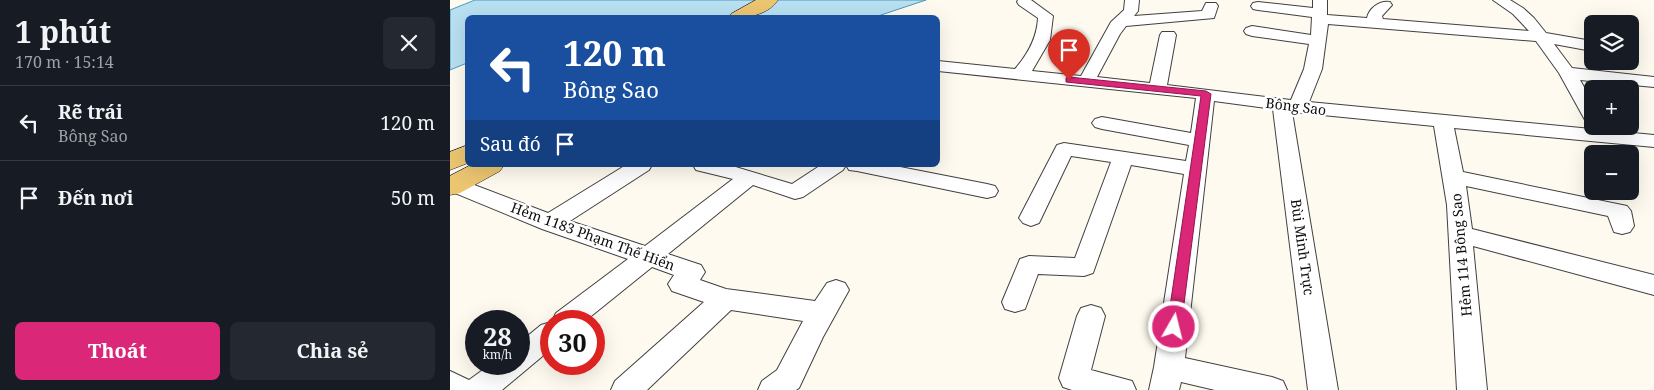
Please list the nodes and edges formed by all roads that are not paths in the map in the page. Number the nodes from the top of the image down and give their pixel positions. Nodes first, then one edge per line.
1 (769, 0) edge
2 (1500, 0) edge
3 (1024, 2) dead end
4 (1143, 4) edge
5 (1182, 4) dead end
6 (1385, 4) dead end
7 (1212, 6) dead end
8 (1258, 6) dead end
9 (1320, 10) edge
10 (743, 15) edge
11 (1119, 22) junction
12 (1375, 23) junction
13 (1252, 31) dead end
14 (1168, 35) dead end
15 (1541, 38) junction
16 (1318, 41) junction
17 (1584, 45) edge
18 (940, 66) edge
19 (1567, 73) junction
20 (1019, 75) junction
21 (1086, 82) junction
22 (1654, 82) edge
23 (1157, 89) junction
24 (1206, 94) junction
25 (1584, 102) edge
26 (1290, 106) junction
27 (1443, 121) junction
28 (1102, 123) dead end
29 (1584, 130) edge
30 (1623, 135) edge
31 (1200, 141) junction
32 (1654, 141) edge
33 (465, 157) edge
34 (1123, 158) junction
35 (485, 167) edge
36 (638, 167) edge
37 (712, 167) edge
38 (831, 167) edge
39 (867, 167) edge
40 (1196, 169) junction
41 (455, 175) edge
42 (750, 177) junction
43 (1453, 177) junction
44 (987, 191) dead end
45 (1031, 218) dead end
46 (550, 223) junction
47 (1622, 226) dead end
48 (1460, 234) junction
49 (647, 256) junction
50 (1653, 288) edge
51 (725, 298) junction
52 (1014, 302) dead end
53 (580, 310) edge
54 (1091, 316) dead end
55 (540, 342) edge
56 (530, 350) edge
57 (499, 375) edge
58 (1166, 378) edge
59 (450, 384) edge
60 (459, 390) edge
61 (480, 390) edge
62 (626, 390) edge
63 (773, 390) edge
64 (1120, 390) edge
65 (1272, 390) edge
66 (1323, 390) edge
67 (1472, 390) edge

1 - 10 main road
2 - 15 street
3 - 20 street
4 - 5 street
4 - 11 street
6 - 12 street
7 - 11 street
8 - 9 street
9 - 12 street
9 - 16 street
11 - 21 street
12 - 15 street
13 - 16 street
14 - 23 street
15 - 17 street
15 - 19 street
16 - 26 street
18 - 20 street, Bông Sao
19 - 22 street
19 - 25 street
20 - 21 street, Bông Sao
21 - 23 street, Bông Sao
23 - 24 street, Bông Sao
24 - 26 street, Bông Sao
24 - 31 street
26 - 27 street, Bông Sao
26 - 66 street, Bùi Minh Trực
27 - 29 street, Bông Sao
27 - 43 street, Hẻm 114 Bông Sao
28 - 31 street
30 - 32 street, Bông Sao
31 - 40 street
33 - 41 main road
34 - 40 street
34 - 45 street
34 - 52 street
35 - 41 main road
36 - 46 street
37 - 42 street
38 - 42 street
39 - 44 street
40 - 58 street
41 - 46 street, Hẻm 1183 Phạm Thế Hiển
42 - 49 street
43 - 47 street
43 - 48 street, Hẻm 114 Bông Sao
46 - 49 street, Hẻm 1183 Phạm Thế Hiển
48 - 50 street
48 - 67 street, Hẻm 114 Bông Sao
49 - 51 street, Hẻm 1183 Phạm Thế Hiển
49 - 53 street
51 - 62 street
51 - 63 street, Hẻm 1183 Phạm Thế Hiển
54 - 64 street
55 - 56 street
57 - 61 street
58 - 65 street
59 - 60 street

